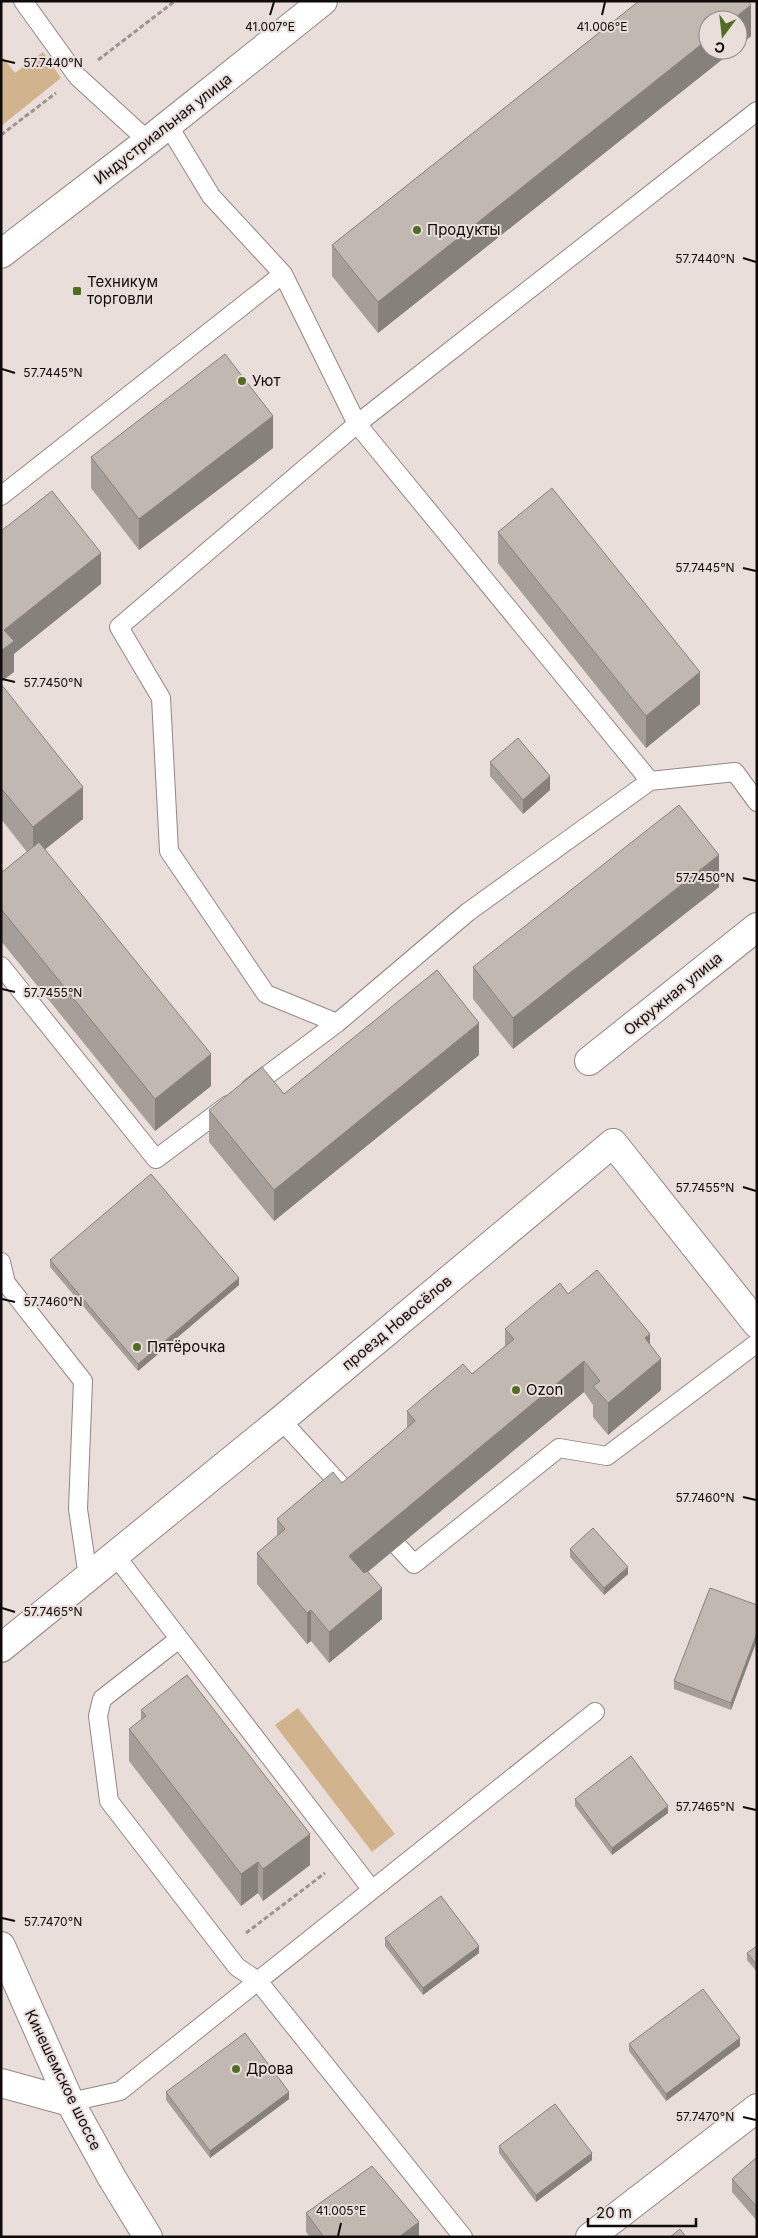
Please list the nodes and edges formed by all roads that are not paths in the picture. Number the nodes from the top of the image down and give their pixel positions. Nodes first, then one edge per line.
1 (23, 1) edge
2 (323, 1) edge
3 (757, 111) edge
4 (158, 133) junction
5 (1, 254) edge
6 (283, 274) junction
7 (357, 424) junction
8 (1, 496) edge
9 (650, 781) junction
10 (757, 802) edge
11 (757, 927) edge
12 (1, 966) edge
13 (337, 1023) junction
14 (589, 1060) dead end
15 (1, 1262) edge
16 (757, 1324) edge
17 (757, 1344) edge
18 (281, 1420) junction
19 (114, 1555) junction
20 (88, 1577) junction
21 (179, 1639) junction
22 (1, 1648) edge
23 (595, 1712) dead end
24 (372, 1890) junction
25 (1, 1946) edge
26 (258, 1981) junction
27 (1, 2083) edge
28 (70, 2102) junction
29 (757, 2108) edge
30 (148, 2237) edge
31 (463, 2237) edge
32 (590, 2237) edge

1 - 4 lane
2 - 4 main road, Индустриальная улица
3 - 7 lane
4 - 5 main road, Индустриальная улица
4 - 6 lane
6 - 7 lane
6 - 8 lane
7 - 9 lane
7 - 13 lane
9 - 10 lane
9 - 13 lane
11 - 14 main road, Окружная улица
12 - 13 lane
15 - 20 lane
16 - 18 main road, проезд Новосёлов
17 - 18 lane
18 - 19 main road, проезд Новосёлов
19 - 20 main road, проезд Новосёлов
19 - 21 lane
20 - 22 main road, проезд Новосёлов
21 - 24 lane
21 - 26 lane
23 - 24 lane
24 - 26 lane
25 - 28 main road, Кинешемское шоссе
26 - 28 lane
26 - 31 lane
27 - 28 main road
28 - 30 main road, Кинешемское шоссе
29 - 32 main road

